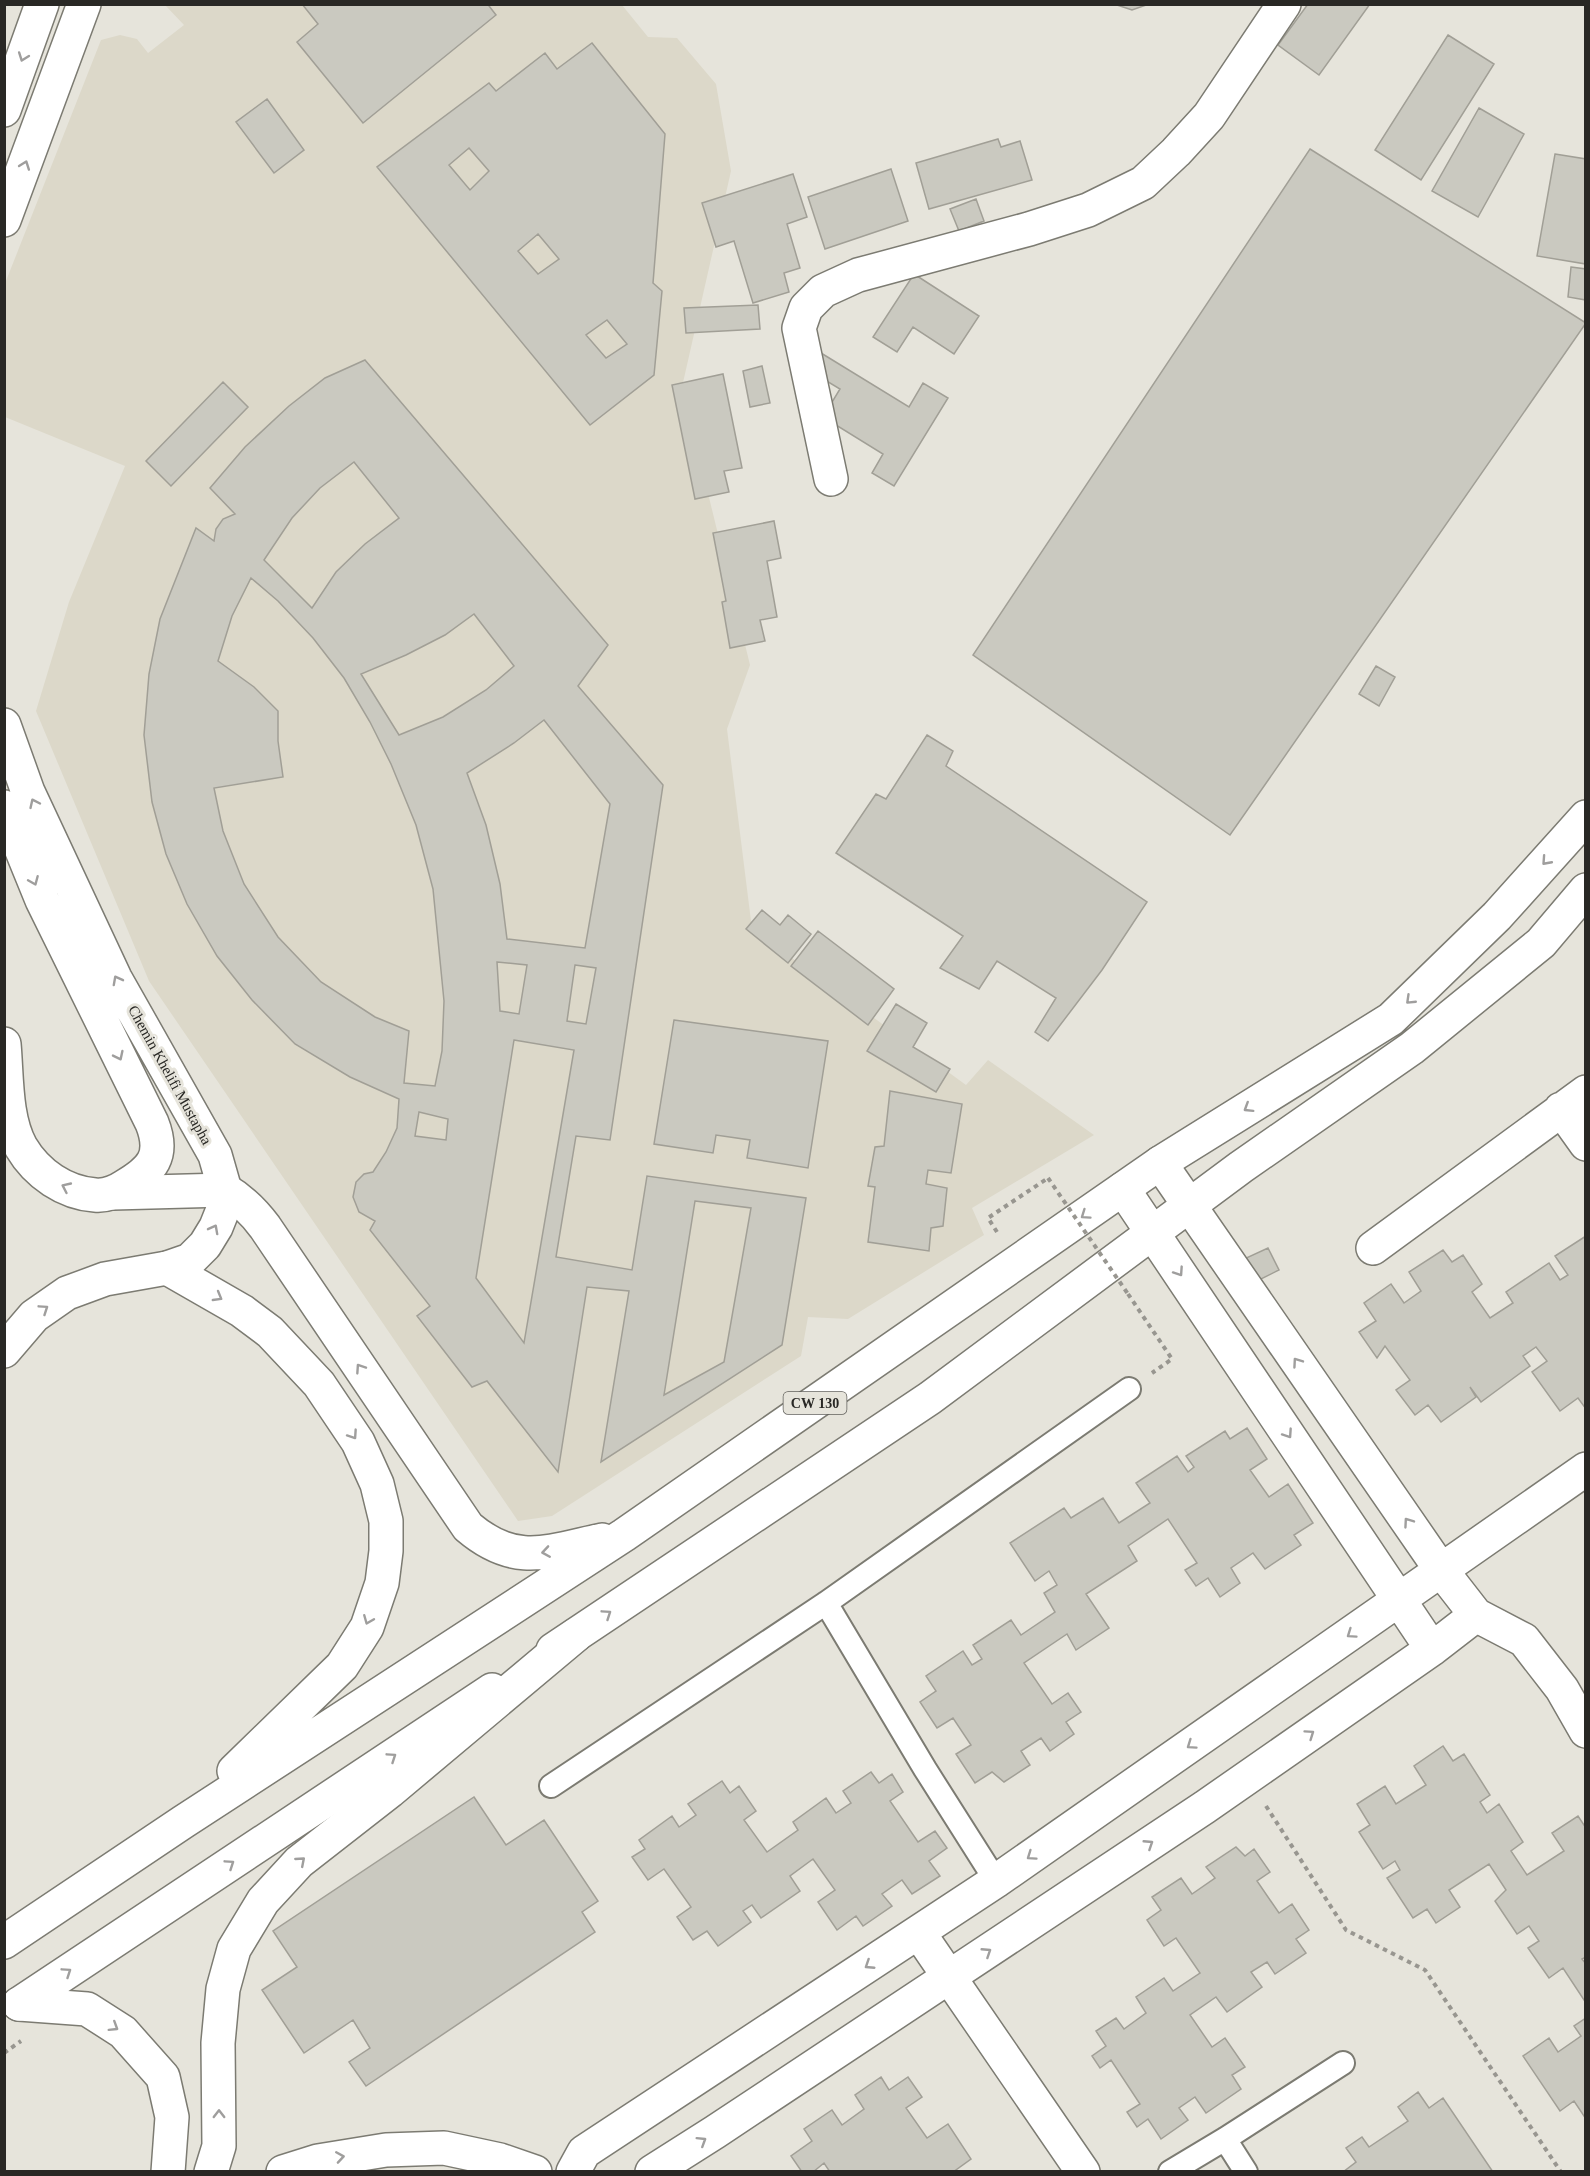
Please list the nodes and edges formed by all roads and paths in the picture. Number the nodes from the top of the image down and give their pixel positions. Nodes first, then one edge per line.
1 (42, 4) edge
2 (84, 4) edge
3 (1284, 4) edge
4 (4, 110) edge
5 (4, 220) edge
6 (831, 479) dead end
7 (4, 725) edge
8 (4, 807) edge
9 (1586, 817) edge
10 (1586, 890) edge
11 (4, 1044) edge
12 (1573, 1101) edge
13 (1586, 1144) edge
14 (1160, 1163) junction
15 (1123, 1189) junction
16 (225, 1190) junction
17 (113, 1193) junction
18 (1189, 1206) junction
19 (988, 1218) dead end
20 (1153, 1233) junction
21 (1373, 1248) dead end
22 (167, 1268) junction
23 (4, 1351) edge
24 (1172, 1359) dead end
25 (1130, 1389) dead end
26 (1586, 1469) edge
27 (624, 1535) junction
28 (1442, 1570) junction
29 (1399, 1600) junction
30 (826, 1603) junction
31 (1476, 1615) junction
32 (576, 1635) junction
33 (1432, 1649) junction
34 (1586, 1731) edge
35 (1248, 1778) junction
36 (551, 1786) dead end
37 (183, 1822) junction
38 (996, 1881) junction
39 (919, 1933) junction
40 (4, 1942) edge
41 (949, 1977) junction
42 (12, 2009) edge
43 (1343, 2063) dead end
44 (1225, 2139) junction
45 (168, 2172) edge
46 (211, 2172) edge
47 (283, 2172) edge
48 (535, 2172) edge
49 (573, 2172) edge
50 (652, 2172) edge
51 (1083, 2172) edge
52 (1170, 2172) edge
53 (1246, 2172) edge
54 (1561, 2172) edge

1 -> 4 main road
5 -> 2 main road
3 - 6 main road
16 -> 7 main road, Chemin Khelifi Mustapha
8 -> 17 main road
9 -> 14 main road, CW 130
10 - 18 main road
17 -> 11 main road
12 - 13 main road
12 - 21 main road
14 - 15 main road, CW 130
14 - 18 main road
15 - 20 main road
15 -> 27 main road, CW 130
16 - 17 main road
22 -> 16 main road, Chemin Khelifi Mustapha
27 -> 16 main road
18 - 20 main road
28 -> 18 main road
19 - 24 path, bridge
20 -> 29 main road
32 -> 20 main road
23 -> 22 main road, Chemin Khelifi Mustapha
22 -> 37 main road
25 - 30 lane
26 - 28 main road
27 - 37 main road, CW 130
28 - 29 main road
28 - 31 main road
29 - 33 main road
29 -> 38 main road
30 - 36 lane
30 - 38 lane
31 - 33 main road
31 - 34 main road
42 -> 32 main road
46 -> 32 main road
35 -> 33 main road
41 -> 35 main road
35 - 54 path
37 - 40 main road, CW 130
38 - 39 main road
39 - 41 main road
39 -> 49 main road
50 -> 41 main road
41 - 51 main road
42 -> 45 main road
43 - 44 lane
44 - 52 lane
44 - 53 lane
47 -> 48 main road

